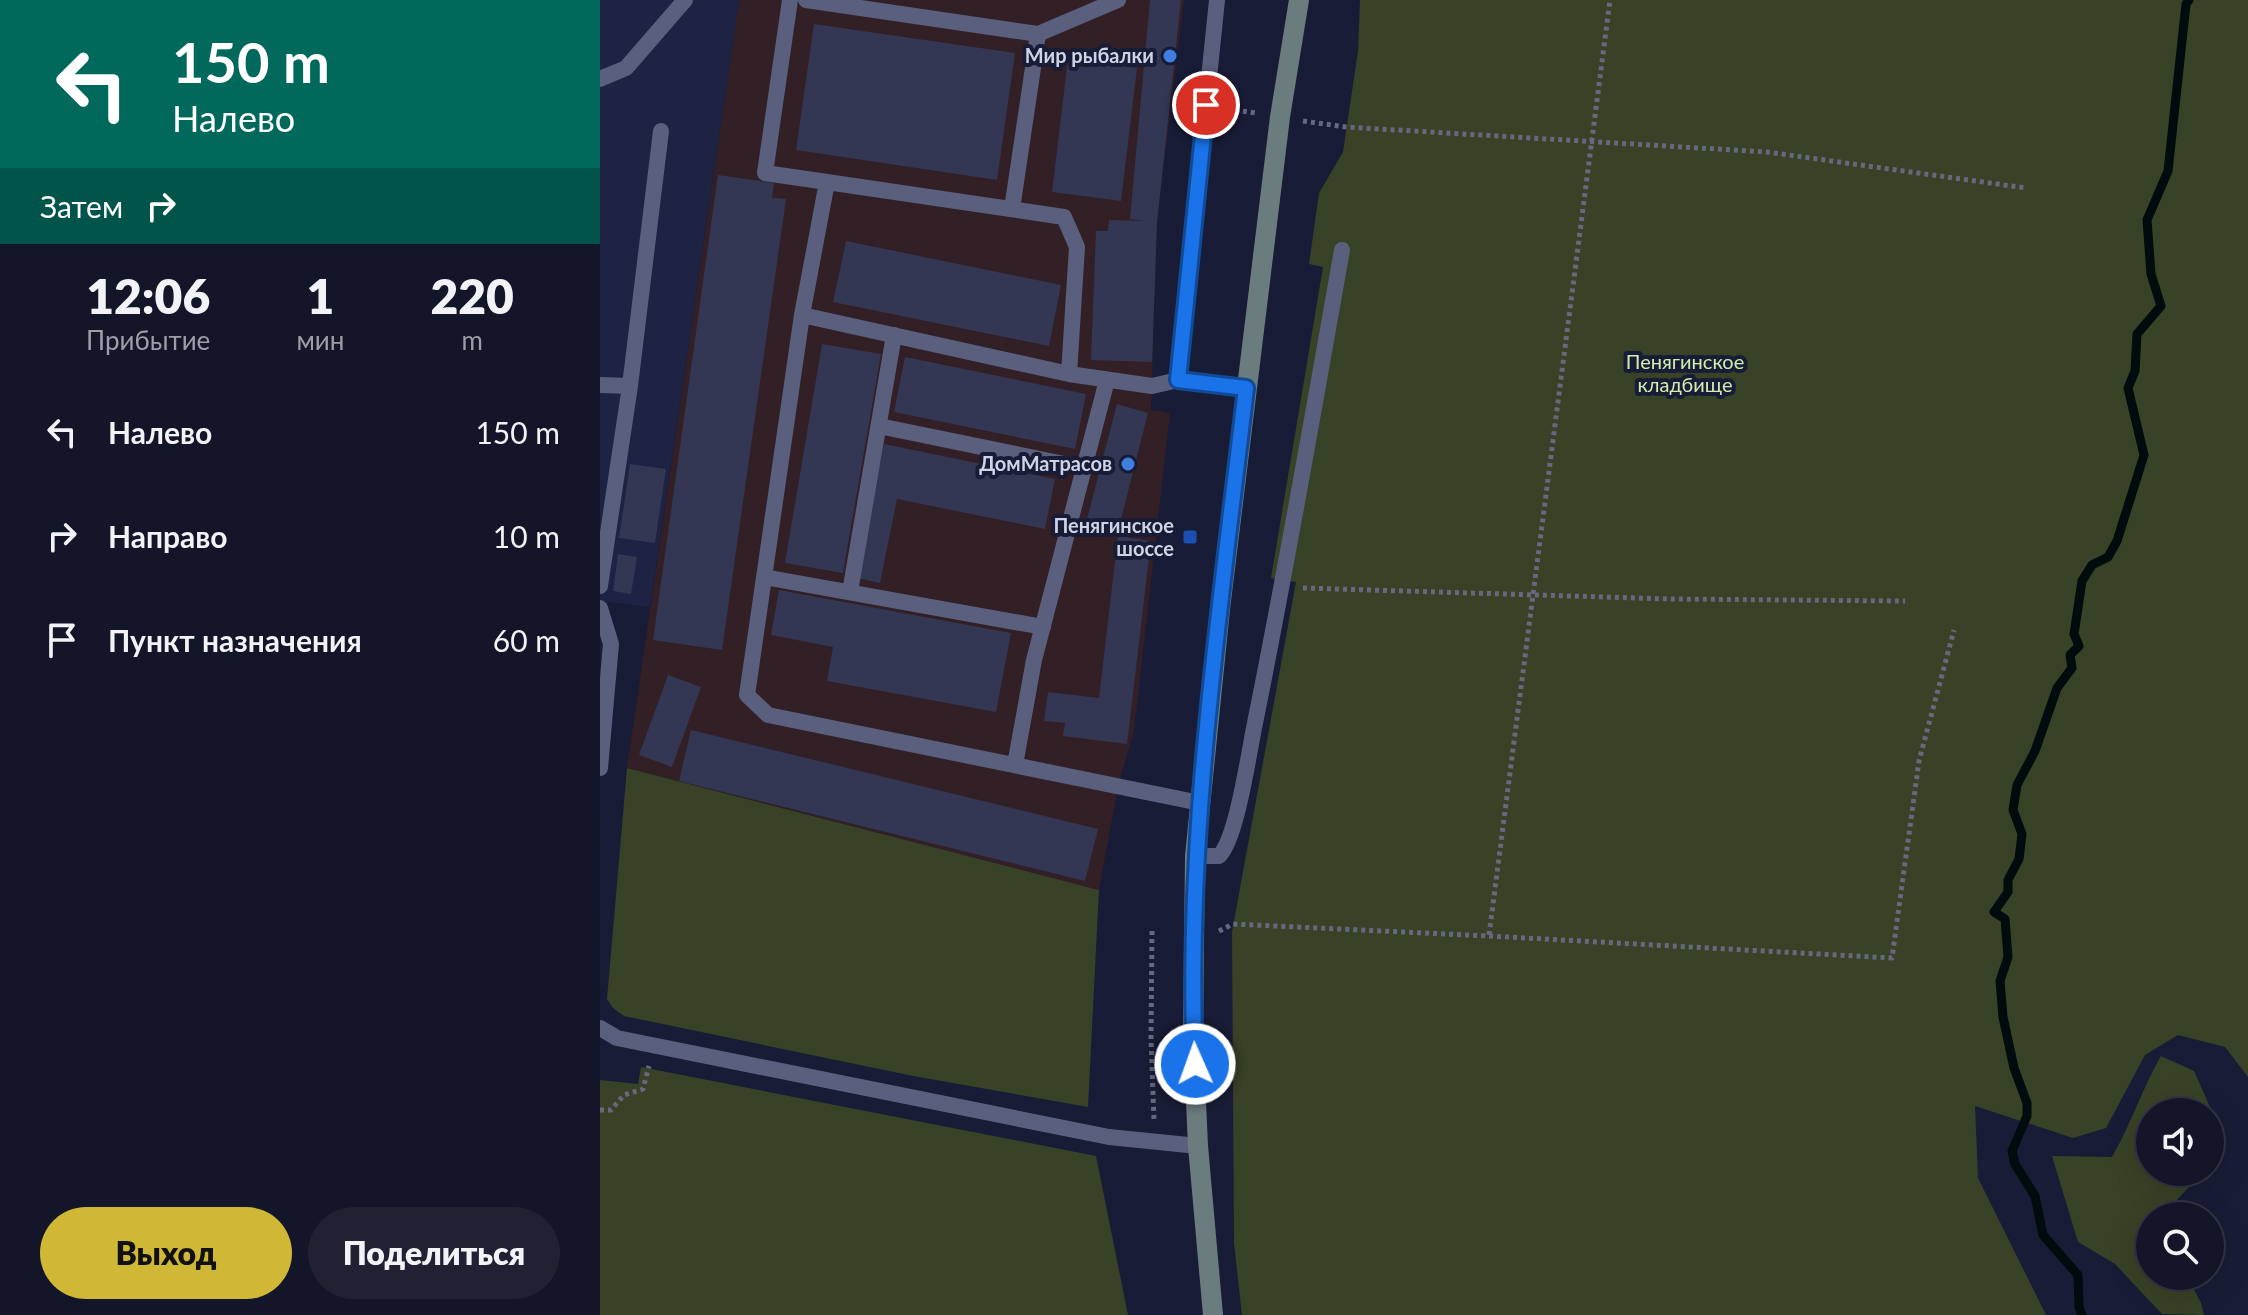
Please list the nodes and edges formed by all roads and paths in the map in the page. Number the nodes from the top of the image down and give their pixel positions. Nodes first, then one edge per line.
1 (685, 0) edge
2 (790, 0) edge
3 (806, 0) edge
4 (1118, 0) edge
5 (1217, 0) edge
6 (1299, 0) edge
7 (1610, 0) edge
8 (1038, 34) junction
9 (600, 79) edge
10 (1206, 105) junction
11 (1263, 114) dead end
12 (1314, 122) dead end
13 (661, 131) dead end
14 (1591, 141) junction
15 (827, 182) junction
16 (2026, 188) dead end
17 (1012, 209) junction
18 (1342, 250) dead end
19 (802, 315) junction
20 (894, 335) junction
21 (1069, 374) junction
22 (1107, 380) junction
23 (1178, 380) junction
24 (600, 385) edge
25 (630, 386) junction
26 (1246, 388) junction
27 (879, 426) junction
28 (1084, 468) junction
29 (764, 577) junction
30 (600, 586) edge
31 (1282, 588) junction
32 (850, 592) junction
33 (1532, 594) junction
34 (1905, 601) dead end
35 (600, 608) edge
36 (1043, 627) junction
37 (1954, 630) dead end
38 (1015, 765) junction
39 (600, 768) edge
40 (1200, 803) junction
41 (1195, 856) junction
42 (1218, 931) dead end
43 (1489, 936) junction
44 (600, 1028) edge
45 (653, 1045) junction
46 (600, 1110) edge
47 (1198, 1146) junction
48 (1213, 1315) edge

1 - 9 lane
2 - 15 lane
3 - 8 lane
4 - 8 lane
5 - 10 lane
6 - 26 main road
7 - 14 path
8 - 17 lane
10 - 11 path
10 - 23 lane
12 - 14 path
13 - 25 lane
14 - 16 path
14 - 33 path
15 - 17 lane
15 - 19 lane
17 - 21 lane
18 - 31 lane
19 - 20 lane
19 - 29 lane
20 - 21 lane
20 - 27 lane
21 - 22 lane
22 - 23 lane
22 - 28 lane
23 - 26 lane
24 - 25 lane
25 - 30 lane
26 - 40 main road
27 - 28 lane
27 - 32 lane
28 - 36 lane
29 - 32 lane
29 - 38 lane
31 - 33 path
31 - 41 lane
32 - 36 lane
33 - 34 path
33 - 43 path
35 - 39 lane
36 - 38 lane
37 - 43 path
38 - 40 lane
40 - 41 main road
41 - 47 main road
42 - 43 path
44 - 45 lane
45 - 46 path
45 - 47 lane
47 - 48 main road

